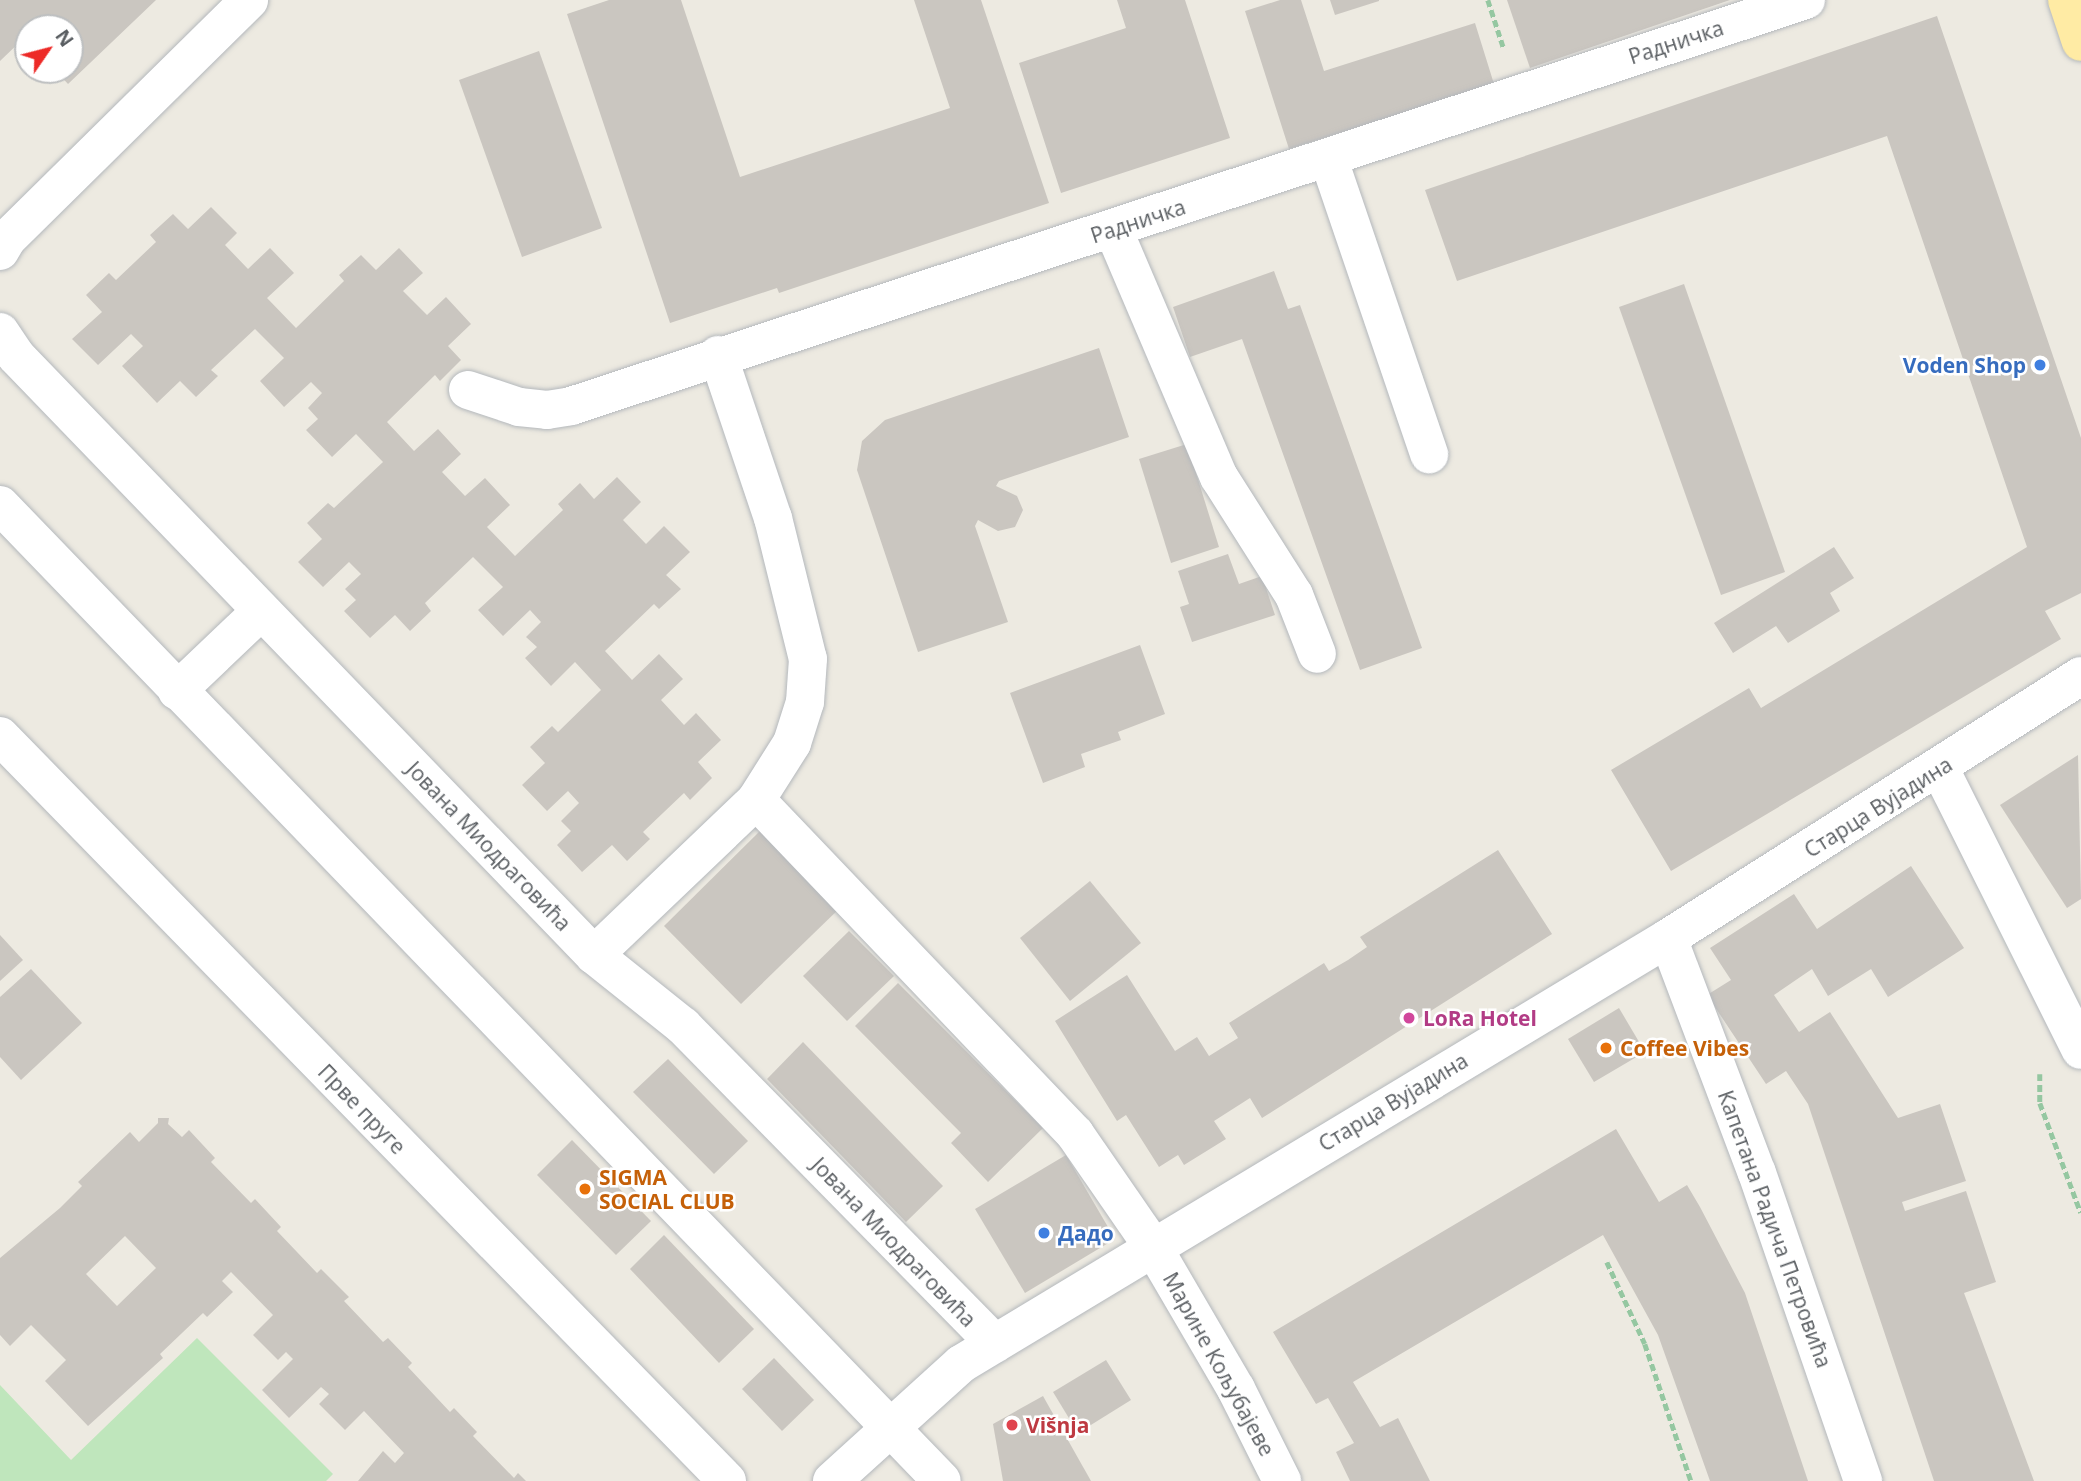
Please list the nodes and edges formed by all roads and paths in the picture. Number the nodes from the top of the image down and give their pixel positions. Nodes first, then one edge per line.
1 (249, 0) edge
2 (1806, 0) edge
3 (2067, 0) edge
4 (2081, 42) edge
5 (1329, 160) junction
6 (1113, 229) junction
7 (3, 245) edge
8 (0, 332) edge
9 (718, 355) junction
10 (468, 390) dead end
11 (1429, 454) dead end
12 (0, 505) edge
13 (261, 611) junction
14 (1317, 654) dead end
15 (2081, 676) edge
16 (177, 691) junction
17 (0, 736) edge
18 (1940, 769) junction
19 (756, 800) junction
20 (1668, 938) junction
21 (594, 955) junction
22 (2081, 1050) edge
23 (2040, 1064) dead end
24 (2081, 1213) edge
25 (1153, 1247) junction
26 (1607, 1262) dead end
27 (995, 1344) junction
28 (891, 1425) junction
29 (726, 1481) edge
30 (831, 1481) edge
31 (942, 1481) edge
32 (1282, 1481) edge
33 (1691, 1481) edge
34 (1863, 1481) edge

1 - 7 street
2 - 5 street, Радничка
3 - 4 main road
5 - 6 street, Радничка
5 - 11 street
6 - 9 street, Радничка
6 - 14 street
8 - 13 street, Јована Миодраговића
9 - 10 street, Радничка
9 - 19 street
12 - 16 street
13 - 16 street
13 - 21 street, Јована Миодраговића
15 - 18 street, Старца Вујадина
16 - 28 street
17 - 29 street, Прве пруге
18 - 20 street, Старца Вујадина
18 - 22 street
19 - 21 street
19 - 25 street, Марине Кољубајеве
20 - 25 street, Старца Вујадина
20 - 34 street, Капетана Радича Петровића
21 - 27 street, Јована Миодраговића
23 - 24 path
25 - 27 street, Старца Вујадина
25 - 32 street, Марине Кољубајеве
26 - 33 path
27 - 28 street, Старца Вујадина
28 - 30 street
28 - 31 street

